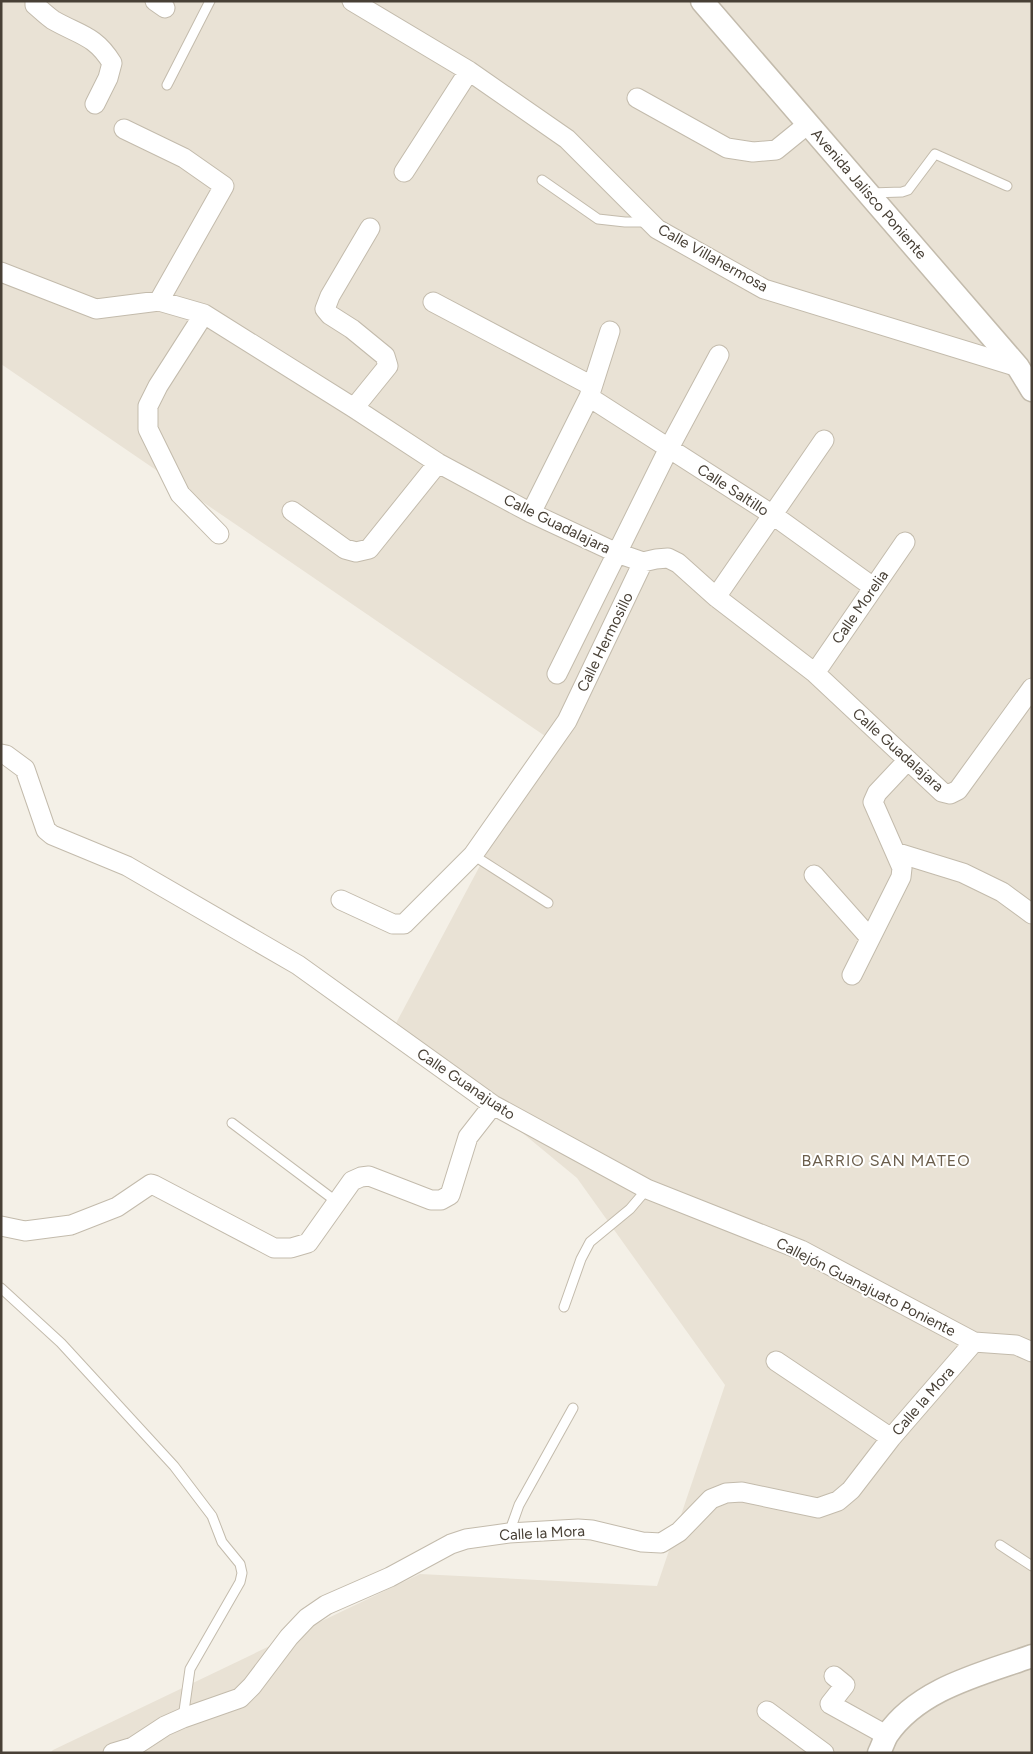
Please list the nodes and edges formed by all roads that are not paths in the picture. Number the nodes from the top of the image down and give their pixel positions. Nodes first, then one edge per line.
1 (35, 1) edge
2 (210, 1) edge
3 (352, 1) edge
4 (702, 1) edge
5 (469, 71) junction
6 (167, 86) dead end
7 (637, 98) dead end
8 (95, 104) dead end
9 (808, 124) junction
10 (124, 129) dead end
11 (404, 172) dead end
12 (542, 180) dead end
13 (1007, 186) dead end
14 (868, 193) junction
15 (649, 222) junction
16 (370, 228) dead end
17 (1, 272) edge
18 (158, 301) junction
19 (433, 302) dead end
20 (204, 314) junction
21 (610, 331) dead end
22 (718, 355) dead end
23 (1018, 367) junction
24 (1032, 390) edge
25 (591, 392) junction
26 (354, 408) junction
27 (824, 440) dead end
28 (669, 448) junction
29 (438, 463) junction
30 (292, 511) dead end
31 (531, 513) junction
32 (773, 515) junction
33 (219, 534) dead end
34 (905, 542) dead end
35 (617, 553) junction
36 (643, 562) junction
37 (873, 587) junction
38 (716, 597) junction
39 (815, 673) junction
40 (556, 674) dead end
41 (1032, 688) edge
42 (1, 754) edge
43 (908, 760) junction
44 (896, 852) junction
45 (473, 855) junction
46 (814, 875) dead end
47 (341, 900) dead end
48 (548, 903) dead end
49 (1032, 914) edge
50 (870, 938) junction
51 (852, 975) dead end
52 (493, 1105) junction
53 (232, 1122) dead end
54 (648, 1189) junction
55 (337, 1202) junction
56 (1, 1226) edge
57 (1, 1288) edge
58 (564, 1308) dead end
59 (974, 1342) junction
60 (1032, 1352) edge
61 (776, 1361) dead end
62 (573, 1408) dead end
63 (891, 1438) junction
64 (509, 1533) junction
65 (1000, 1545) dead end
66 (1032, 1566) edge
67 (1032, 1656) edge
68 (834, 1676) dead end
69 (767, 1711) dead end
70 (183, 1718) junction
71 (883, 1744) edge
72 (113, 1753) edge
73 (824, 1753) edge

1 - 8 street
2 - 6 lane
3 - 5 street, Calle Villahermosa
4 - 9 street, Avenida Jalisco Poniente
5 - 11 street
5 - 15 street, Calle Villahermosa
7 - 9 street
9 - 14 street, Avenida Jalisco Poniente
10 - 18 street
12 - 15 lane
13 - 14 lane
14 - 23 street, Avenida Jalisco Poniente
15 - 23 street, Calle Villahermosa
16 - 26 street
17 - 18 street, Calle Guadalajara
18 - 20 street, Calle Guadalajara
19 - 25 street, Calle Saltillo
20 - 26 street, Calle Guadalajara
20 - 33 street
21 - 25 street
22 - 28 street
23 - 24 street, Avenida Jalisco Poniente
25 - 28 street, Calle Saltillo
25 - 31 street
26 - 29 street, Calle Guadalajara
27 - 32 street
28 - 32 street, Calle Saltillo
28 - 35 street
29 - 30 street
29 - 31 street, Calle Guadalajara
31 - 35 street, Calle Guadalajara
32 - 37 street, Calle Saltillo
32 - 38 street
34 - 37 street, Calle Morelia
35 - 36 street, Calle Guadalajara
35 - 40 street
36 - 38 street, Calle Guadalajara
36 - 45 street, Calle Hermosillo
37 - 39 street, Calle Morelia
38 - 39 street, Calle Guadalajara
39 - 43 street, Calle Guadalajara
41 - 43 street, Calle Guadalajara
42 - 52 street, Calle Guanajuato
43 - 44 street
44 - 49 street
44 - 50 street
45 - 47 street, Calle Hermosillo
45 - 48 lane
46 - 50 street
50 - 51 street
52 - 54 street, Calle Guanajuato
52 - 55 street
53 - 55 lane
54 - 58 lane
54 - 59 street, Callejón Guanajuato Poniente
55 - 56 street
57 - 70 lane
59 - 60 street, Callejón Guanajuato Poniente
59 - 63 street, Calle la Mora
61 - 63 street
62 - 64 lane
63 - 64 street, Calle la Mora
64 - 70 street, Calle la Mora
65 - 66 lane
67 - 71 street
68 - 71 street
69 - 73 street
70 - 72 street, Calle la Mora

